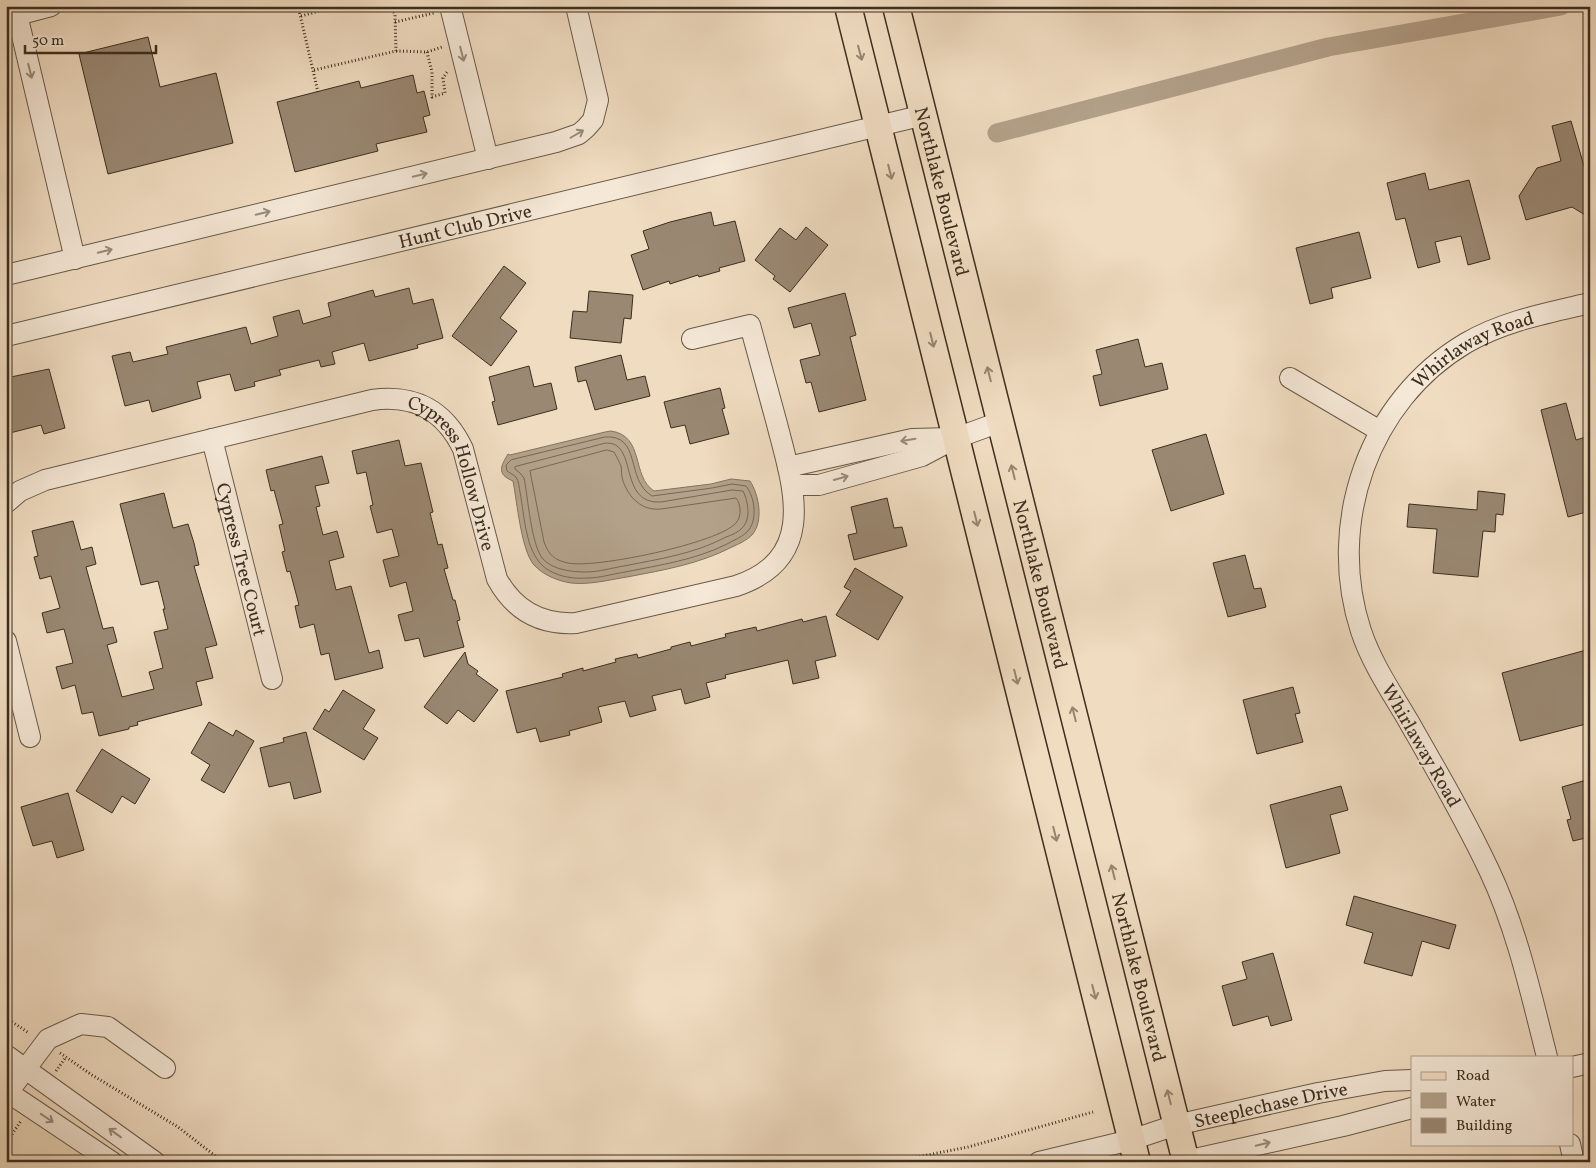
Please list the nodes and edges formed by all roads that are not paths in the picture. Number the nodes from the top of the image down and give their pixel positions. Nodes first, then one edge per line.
1 (51, 6) edge
2 (576, 6) edge
3 (848, 6) edge
4 (896, 6) edge
5 (445, 9) edge
6 (16, 10) edge
7 (924, 115) junction
8 (878, 125) junction
9 (488, 158) junction
10 (75, 258) junction
11 (6, 275) edge
12 (1590, 303) edge
13 (6, 336) edge
14 (692, 340) dead end
15 (1290, 378) dead end
16 (1000, 422) junction
17 (1380, 430) junction
18 (956, 438) junction
19 (212, 439) junction
20 (790, 476) junction
21 (6, 503) edge
22 (6, 641) edge
23 (272, 679) dead end
24 (30, 737) dead end
25 (6, 1055) edge
26 (1548, 1056) edge
27 (1590, 1063) edge
28 (1574, 1067) edge
29 (25, 1068) junction
30 (164, 1068) dead end
31 (1411, 1080) edge
32 (7, 1093) edge
33 (1411, 1108) edge
34 (1176, 1125) junction
35 (1570, 1146) edge
36 (1134, 1151) edge
37 (1184, 1161) edge
38 (112, 1162) edge
39 (155, 1162) edge
40 (1039, 1162) edge
41 (1574, 1162) edge

1 - 6 street
9 -> 2 street
3 -> 8 main road
4 - 7 main road, Northlake Boulevard
5 -> 9 street
6 -> 10 street
7 - 8 street, Hunt Club Drive
16 -> 7 main road, Northlake Boulevard
8 - 13 street, Hunt Club Drive
8 -> 18 main road
10 -> 9 street
10 - 11 street
12 - 17 street, Whirlaway Road
14 - 20 street, Cypress Hollow Drive
15 - 17 street
16 - 18 street
34 -> 16 main road, Northlake Boulevard
17 - 26 street, Whirlaway Road
18 - 20 street
18 -> 36 main road
19 - 20 street, Cypress Hollow Drive
19 - 21 street, Cypress Hollow Drive
19 - 23 street, Cypress Tree Court
22 - 24 street
25 - 29 street
27 - 28 street
29 - 30 street
29 - 32 street
39 -> 29 street
31 - 34 street, Steeplechase Drive
32 -> 38 street
37 -> 33 street, Steeplechase Drive
34 - 36 street, Steeplechase Drive
34 - 37 main road, Northlake Boulevard
35 - 41 street
36 - 40 street, Steeplechase Drive

